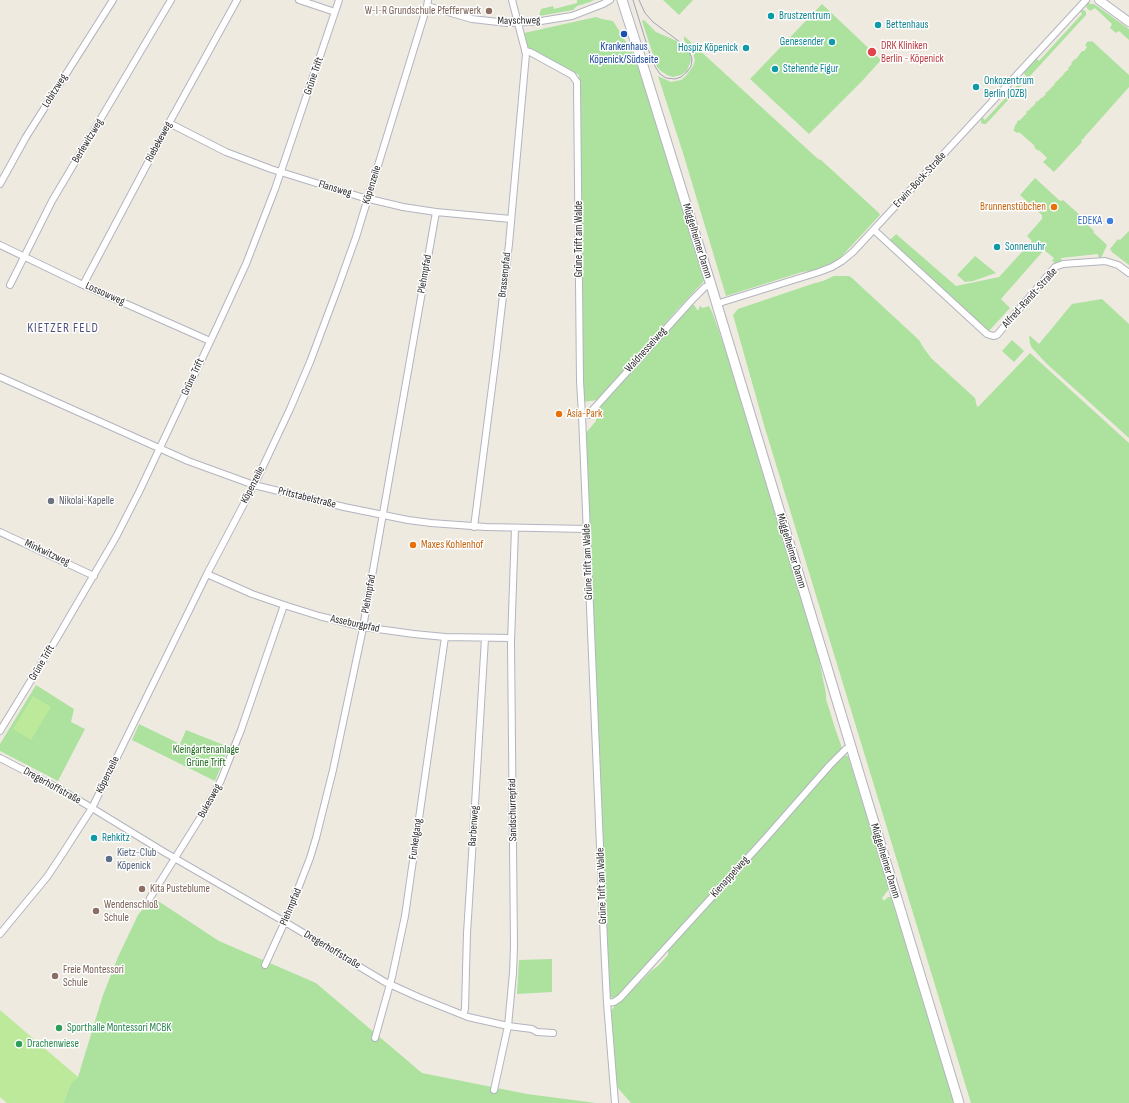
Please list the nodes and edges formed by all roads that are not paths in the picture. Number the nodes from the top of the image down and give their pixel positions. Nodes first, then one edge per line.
1 (113, 0) edge
2 (171, 0) edge
3 (237, 0) edge
4 (299, 0) edge
5 (340, 0) edge
6 (512, 0) edge
7 (610, 0) edge
8 (622, 0) edge
9 (1086, 0) edge
10 (1099, 0) edge
11 (427, 3) edge
12 (335, 12) junction
13 (1129, 22) edge
14 (517, 23) junction
15 (525, 51) junction
16 (169, 123) junction
17 (281, 172) junction
18 (0, 184) edge
19 (368, 198) junction
20 (436, 212) junction
21 (511, 219) junction
22 (874, 230) junction
23 (0, 245) edge
24 (24, 257) junction
25 (1129, 273) edge
26 (10, 285) dead end
27 (83, 285) junction
28 (711, 285) junction
29 (716, 304) junction
30 (210, 341) junction
31 (0, 377) edge
32 (582, 415) junction
33 (159, 449) junction
34 (254, 485) junction
35 (383, 515) junction
36 (474, 527) junction
37 (515, 528) junction
38 (587, 529) junction
39 (0, 532) edge
40 (207, 574) junction
41 (94, 576) junction
42 (284, 606) junction
43 (363, 627) junction
44 (444, 637) junction
45 (486, 638) junction
46 (511, 638) junction
47 (0, 731) edge
48 (851, 748) junction
49 (0, 758) edge
50 (92, 808) junction
51 (176, 858) junction
52 (150, 898) dead end
53 (285, 922) junction
54 (0, 934) edge
55 (265, 965) dead end
56 (390, 985) junction
57 (607, 1003) junction
58 (463, 1015) junction
59 (508, 1026) junction
60 (553, 1034) dead end
61 (375, 1038) dead end
62 (494, 1090) dead end
63 (615, 1103) edge
64 (959, 1103) edge

1 - 18 street, Lobitzweg
2 - 24 street, Berlewitzweg
3 - 16 street, Riebekeweg
4 - 12 street
5 - 12 street, Grüne Trift
6 - 14 street
7 - 14 street, Mayschweg
8 - 28 main road, Müggelheimer Damm
9 - 22 street, Erwin-Bock-Straße
10 - 13 street
11 - 14 street, Mayschweg
11 - 19 street, Köpenzeile
12 - 17 street, Grüne Trift
14 - 15 street, Brassenpfad
15 - 21 street, Brassenpfad
15 - 32 street, Grüne Trift am Walde
16 - 17 street, Flansweg
16 - 27 street, Riebekeweg
17 - 19 street, Flansweg
17 - 30 street, Grüne Trift
19 - 20 street, Flansweg
19 - 34 street, Köpenzeile
20 - 21 street, Flansweg
20 - 35 street, Plehmpfad
21 - 36 street, Brassenpfad
22 - 25 street, Alfred-Randt-Straße
22 - 29 street, Erwin-Bock-Straße
23 - 24 street, Lossowweg
24 - 26 street, Berlewitzweg
24 - 27 street, Lossowweg
27 - 30 street, Lossowweg
28 - 29 main road, Müggelheimer Damm
28 - 32 street, Waldnesselweg
29 - 48 main road, Müggelheimer Damm
30 - 33 street, Grüne Trift
31 - 33 street, Pritstabelstraße
32 - 38 street, Grüne Trift am Walde
33 - 34 street, Pritstabelstraße
33 - 41 street, Grüne Trift
34 - 35 street, Pritstabelstraße
34 - 40 street, Köpenzeile
35 - 36 street, Pritstabelstraße
35 - 43 street, Plehmpfad
36 - 37 street, Pritstabelstraße
37 - 38 street, Pritstabelstraße
37 - 46 street, Sandschurrepfad
38 - 57 street, Grüne Trift am Walde
39 - 41 street, Minkwitzweg
40 - 42 street, Asseburgpfad
40 - 50 street, Köpenzeile
41 - 47 street, Grüne Trift
42 - 43 street, Asseburgpfad
42 - 51 street, Bukesweg
43 - 44 street, Asseburgpfad
43 - 53 street, Plehmpfad
44 - 45 street, Asseburgpfad
44 - 56 street, Funkelgang
45 - 46 street, Asseburgpfad
45 - 58 street, Barbenweg
46 - 59 street, Sandschurrepfad
48 - 57 street, Kienappelweg
48 - 64 main road, Müggelheimer Damm
49 - 50 street, Dregerhoffstraße
50 - 51 street, Dregerhoffstraße
50 - 54 street, Köpenzeile
51 - 52 street, Bukesweg
51 - 53 street, Dregerhoffstraße
53 - 55 street, Plehmpfad
53 - 56 street, Dregerhoffstraße
56 - 58 street, Dregerhoffstraße
56 - 61 street, Funkelgang
57 - 63 street, Grüne Trift am Walde
58 - 59 street, Dregerhoffstraße
59 - 60 street, Dregerhoffstraße
59 - 62 street, Sandschurrepfad

